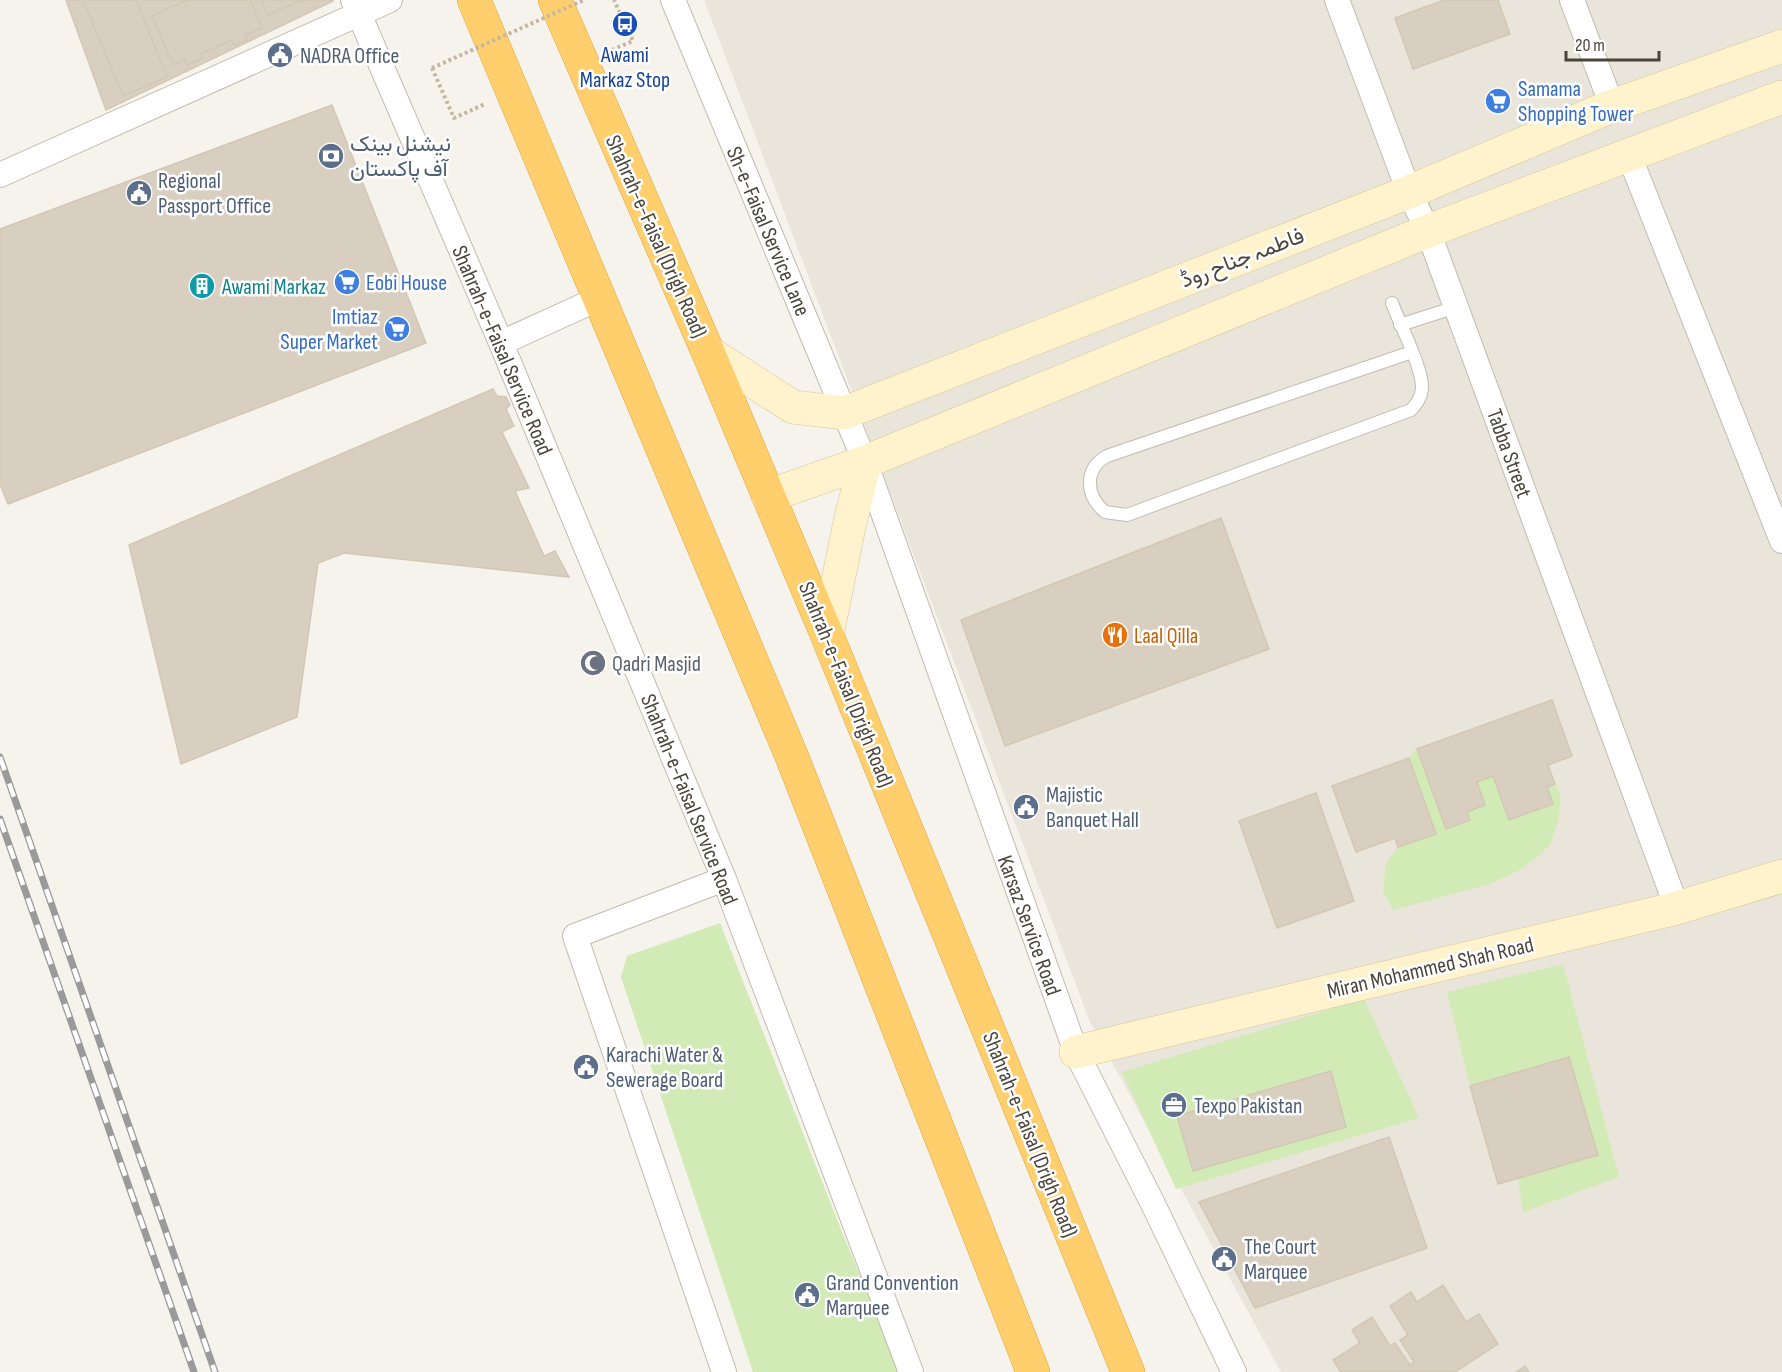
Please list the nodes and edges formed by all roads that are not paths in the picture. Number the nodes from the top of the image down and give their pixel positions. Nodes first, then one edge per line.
1 (390, 0) edge
2 (474, 0) edge
3 (555, 0) edge
4 (672, 0) edge
5 (1336, 0) edge
6 (1572, 0) edge
7 (356, 7) edge
8 (1782, 46) edge
9 (1782, 97) edge
10 (1612, 106) junction
11 (1629, 155) junction
12 (0, 175) edge
13 (1410, 192) junction
14 (1428, 231) junction
15 (600, 298) junction
16 (1392, 303) dead end
17 (1456, 307) junction
18 (1400, 325) junction
19 (501, 344) junction
20 (708, 352) junction
21 (1412, 352) junction
22 (844, 412) junction
23 (865, 462) junction
24 (768, 496) junction
25 (1782, 541) edge
26 (827, 635) junction
27 (1782, 876) edge
28 (724, 879) junction
29 (1677, 908) junction
30 (1076, 1052) junction
31 (724, 1372) edge
32 (911, 1372) edge
33 (1033, 1372) edge
34 (1128, 1372) edge
35 (1234, 1372) edge

1 - 7 street
2 - 15 highway
3 - 20 highway, Shahrah-e-Faisal (Drigh Road)
4 - 22 street, Sh-e-Faisal Service Lane
5 - 13 street, Tabba Street
6 - 10 street
7 - 12 street
7 - 19 street, Shahrah-e-Faisal Service Road
8 - 10 street, فاطمہ جناح روڈ
9 - 11 street, فاطمہ جناح روڈ
10 - 13 street, فاطمہ جناح روڈ
11 - 14 street, فاطمہ جناح روڈ
11 - 25 street
13 - 14 street, Tabba Street
13 - 22 street, فاطمہ جناح روڈ
14 - 17 street, Tabba Street
14 - 23 street, فاطمہ جناح روڈ
15 - 19 street
15 - 33 highway
16 - 18 lane
17 - 18 lane
17 - 29 street, Tabba Street
18 - 21 lane
19 - 28 street, Shahrah-e-Faisal Service Road
20 - 22 street, فاطمہ جناح روڈ
20 - 24 highway, Shahrah-e-Faisal (Drigh Road)
21 - 21 lane
22 - 23 street, Sh-e-Faisal Service Lane
23 - 24 street, فاطمہ جناح روڈ
23 - 26 street
23 - 30 street, Karsaz Service Road
24 - 26 highway, Shahrah-e-Faisal (Drigh Road)
26 - 34 highway, Shahrah-e-Faisal (Drigh Road)
27 - 29 street, Miran Mohammed Shah Road
28 - 31 street
28 - 32 street, Shahrah-e-Faisal Service Road
29 - 30 street, Miran Mohammed Shah Road
30 - 35 street, Karsaz Service Road

